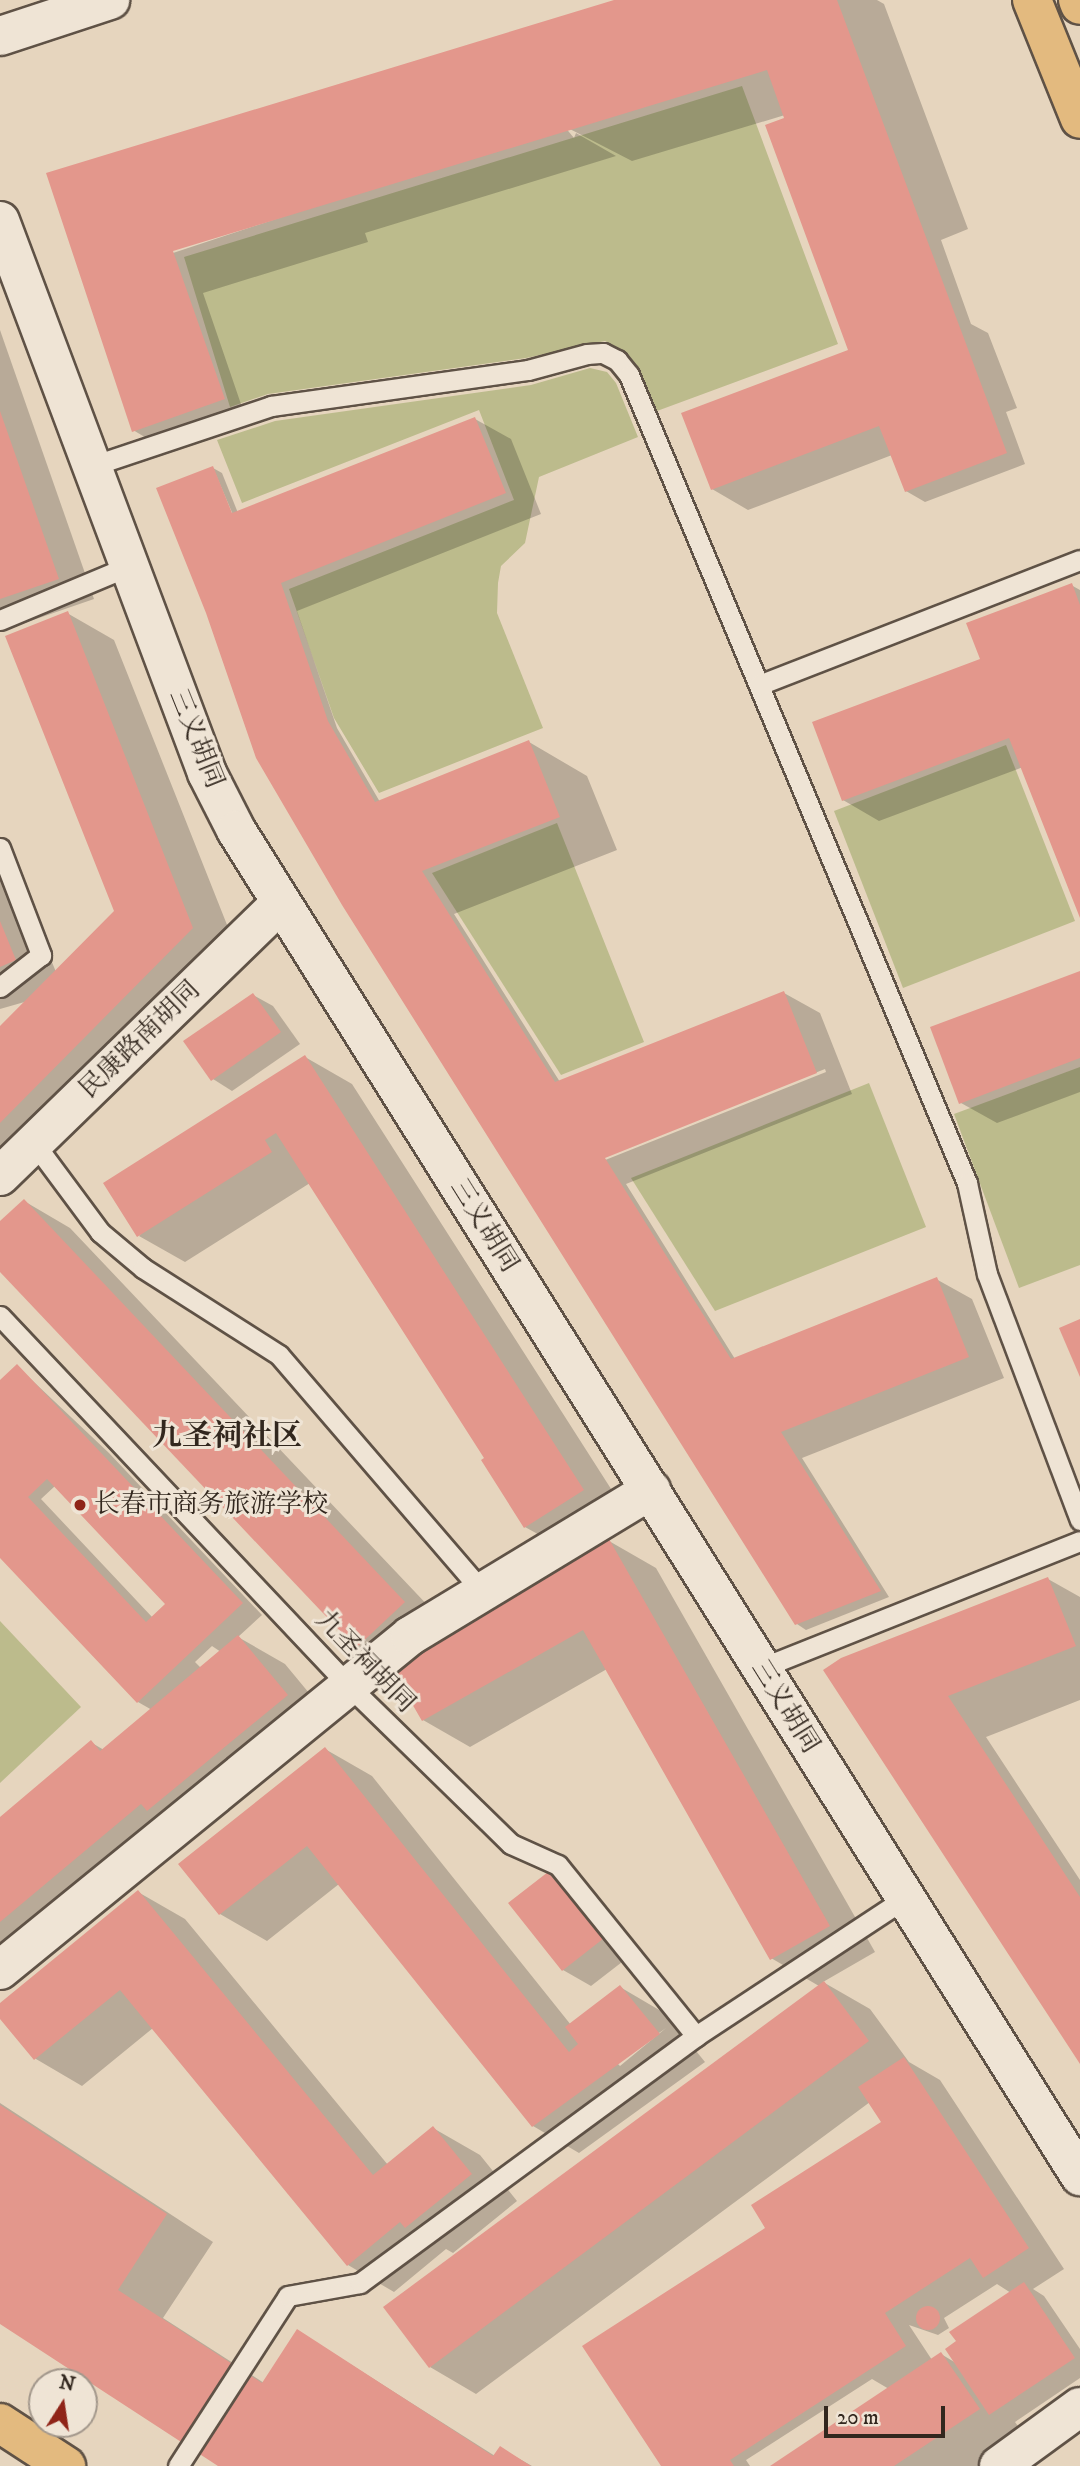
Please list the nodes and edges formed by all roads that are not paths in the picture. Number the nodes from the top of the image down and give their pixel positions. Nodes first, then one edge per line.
1 (110, 0) edge
2 (1032, 0) edge
3 (1078, 0) edge
4 (1080, 5) edge
5 (0, 36) edge
6 (1080, 119) edge
7 (0, 221) edge
8 (92, 466) junction
9 (1080, 560) edge
10 (129, 566) junction
11 (0, 620) edge
12 (759, 685) junction
13 (0, 848) edge
14 (280, 904) junction
15 (0, 987) edge
16 (34, 1143) junction
17 (0, 1176) edge
18 (0, 1316) edge
19 (651, 1490) junction
20 (1080, 1520) edge
21 (1080, 1541) edge
22 (481, 1590) junction
23 (761, 1668) junction
24 (349, 1686) junction
25 (904, 1899) junction
26 (0, 1970) edge
27 (696, 2036) junction
28 (1080, 2176) edge
29 (1080, 2407) edge
30 (0, 2423) edge
31 (66, 2466) edge
32 (177, 2466) edge
33 (999, 2466) edge

1 - 5 street
2 - 6 main road
3 - 4 main road
7 - 8 street, 三义胡同
8 - 10 street, 三义胡同
8 - 12 lane
9 - 12 lane
10 - 11 lane
10 - 14 street, 三义胡同
12 - 20 lane
13 - 15 lane
14 - 16 street, 民康路南胡同
14 - 19 street, 三义胡同
16 - 17 street, 民康路南胡同
16 - 22 lane
18 - 24 lane, 九圣祠胡同
19 - 22 street
19 - 23 street, 三义胡同
21 - 23 lane
22 - 24 street
23 - 25 street, 三义胡同
24 - 26 street
24 - 27 lane, 九圣祠胡同
25 - 27 lane
25 - 28 street, 三义胡同
27 - 32 lane
29 - 33 street
30 - 31 main road

